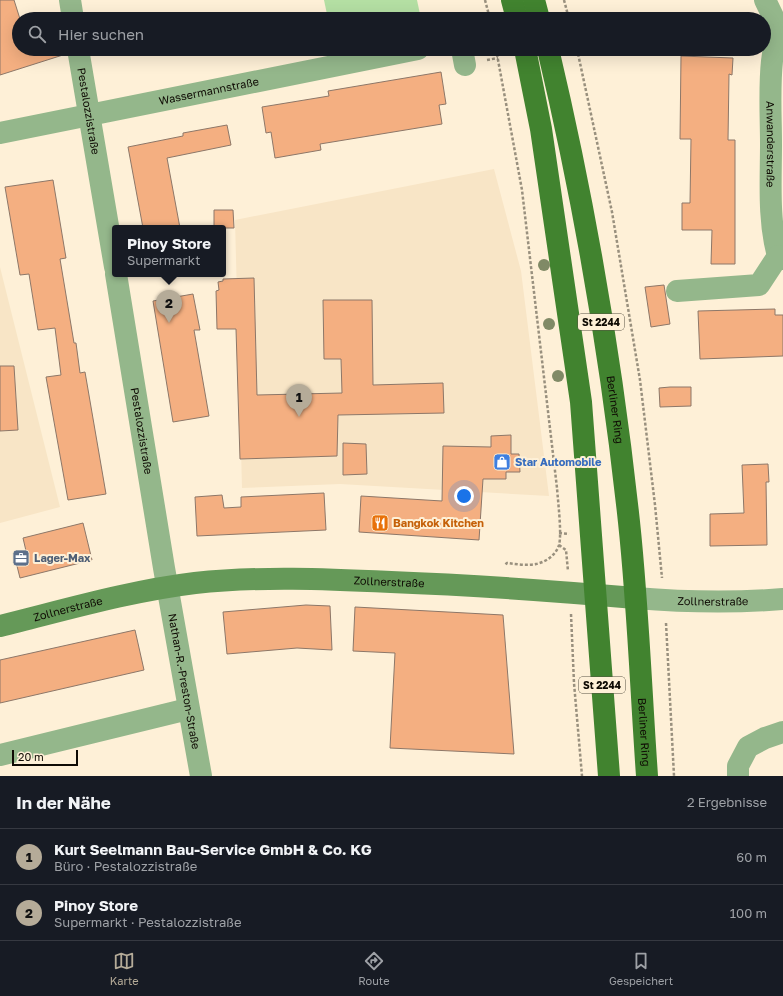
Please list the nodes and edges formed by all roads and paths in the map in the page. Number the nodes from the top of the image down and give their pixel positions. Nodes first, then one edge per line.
1 (70, 0) edge
2 (485, 0) edge
3 (512, 0) edge
4 (534, 0) edge
5 (564, 0) edge
6 (765, 0) edge
7 (72, 12) edge
8 (488, 12) edge
9 (515, 12) edge
10 (537, 12) edge
11 (567, 12) edge
12 (782, 33) edge
13 (79, 56) edge
14 (384, 56) edge
15 (497, 56) edge
16 (526, 56) edge
17 (550, 56) edge
18 (89, 116) junction
19 (0, 133) edge
20 (112, 250) edge
21 (780, 258) edge
22 (116, 277) edge
23 (677, 291) dead end
24 (559, 544) junction
25 (502, 567) dead end
26 (168, 587) junction
27 (570, 593) junction
28 (595, 595) junction
29 (635, 598) junction
30 (783, 599) edge
31 (0, 626) edge
32 (188, 708) junction
33 (783, 732) edge
34 (0, 755) edge
35 (201, 776) edge
36 (582, 776) edge
37 (609, 776) edge
38 (647, 776) edge
39 (738, 776) edge

1 - 7 street
2 - 8 path
3 - 9 main road
4 - 10 main road
5 - 11 path
6 - 12 street
12 - 21 street, Anwanderstraße
13 - 18 street, Pestalozzistraße
14 - 18 street, Wassermannstraße
15 - 24 path
16 - 28 main road, St 2244
17 - 29 main road, Berliner Ring / St 2244
18 - 19 street, Wassermannstraße
18 - 20 street, Pestalozzistraße
21 - 23 street, Anwanderstraße
22 - 26 street, Pestalozzistraße
24 - 25 path
24 - 27 path
26 - 27 street, Zollnerstraße
26 - 31 street, Zollnerstraße
26 - 32 street, Nathan-R.-Preston-Straße
27 - 28 street, Zollnerstraße
27 - 36 path
28 - 29 street, Zollnerstraße
28 - 37 main road, St 2244
29 - 30 street, Zollnerstraße
29 - 38 main road, Berliner Ring / St 2244
32 - 34 street
32 - 35 street, Nathan-R.-Preston-Straße
33 - 39 street

